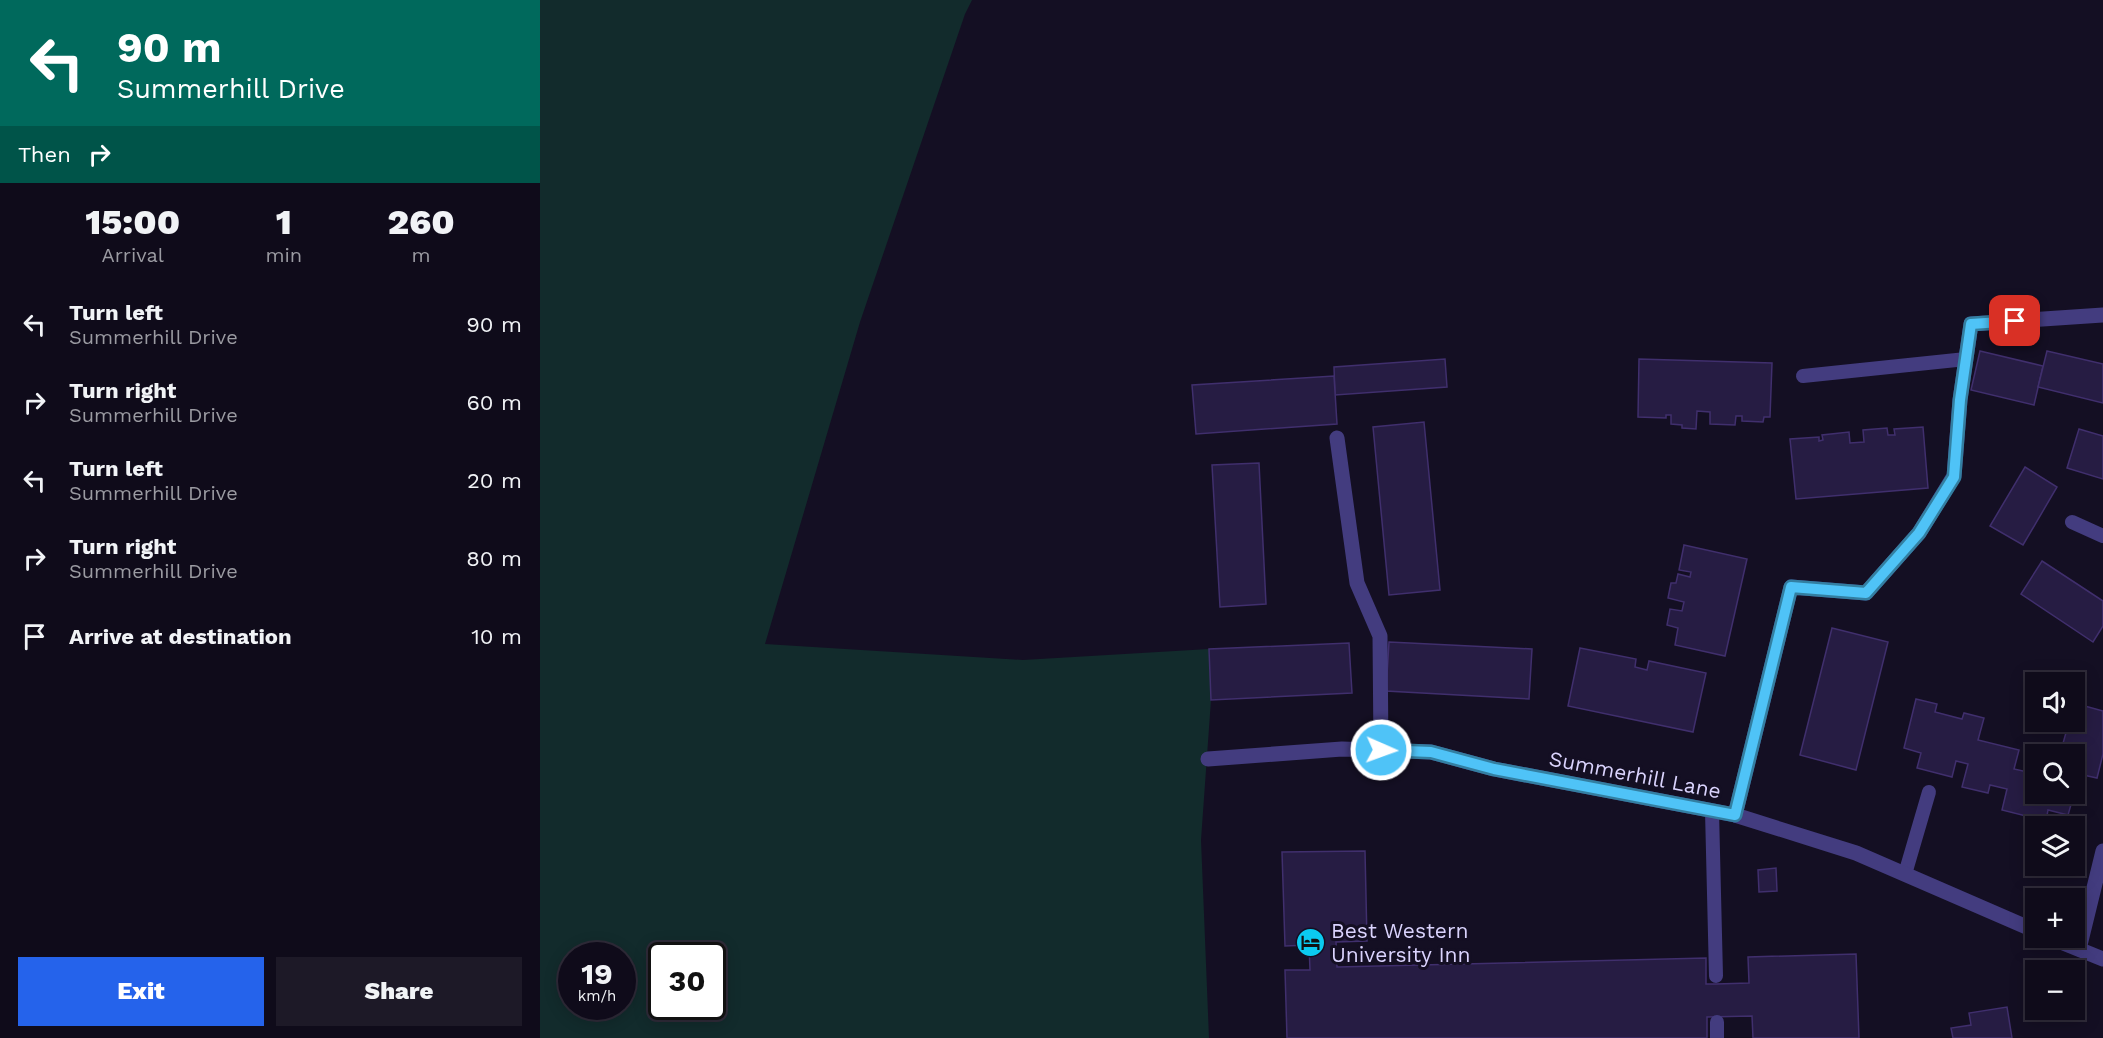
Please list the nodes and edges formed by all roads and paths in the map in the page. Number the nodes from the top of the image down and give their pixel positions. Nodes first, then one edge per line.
1 (2103, 315) edge
2 (1966, 359) junction
3 (1803, 376) dead end
4 (1337, 438) dead end
5 (2072, 522) dead end
6 (2103, 536) edge
7 (1381, 750) junction
8 (1208, 759) dead end
9 (1929, 792) dead end
10 (1712, 811) junction
11 (1735, 815) junction
12 (2103, 851) edge
13 (1905, 874) junction
14 (2025, 926) edge
15 (2074, 948) edge
16 (2079, 950) junction
17 (2103, 959) edge
18 (1716, 976) dead end
19 (1717, 1022) dead end
20 (1717, 1038) edge

1 - 2 street
2 - 3 lane
2 - 11 street
4 - 7 street
5 - 6 lane
7 - 8 street, Summerhill Lane
7 - 10 street, Summerhill Lane
9 - 13 lane
10 - 11 street, Summerhill Lane
10 - 18 lane
11 - 13 street, Summerhill Lane
12 - 16 street
13 - 14 street, Summerhill Lane
15 - 16 street
16 - 17 street
19 - 20 lane

